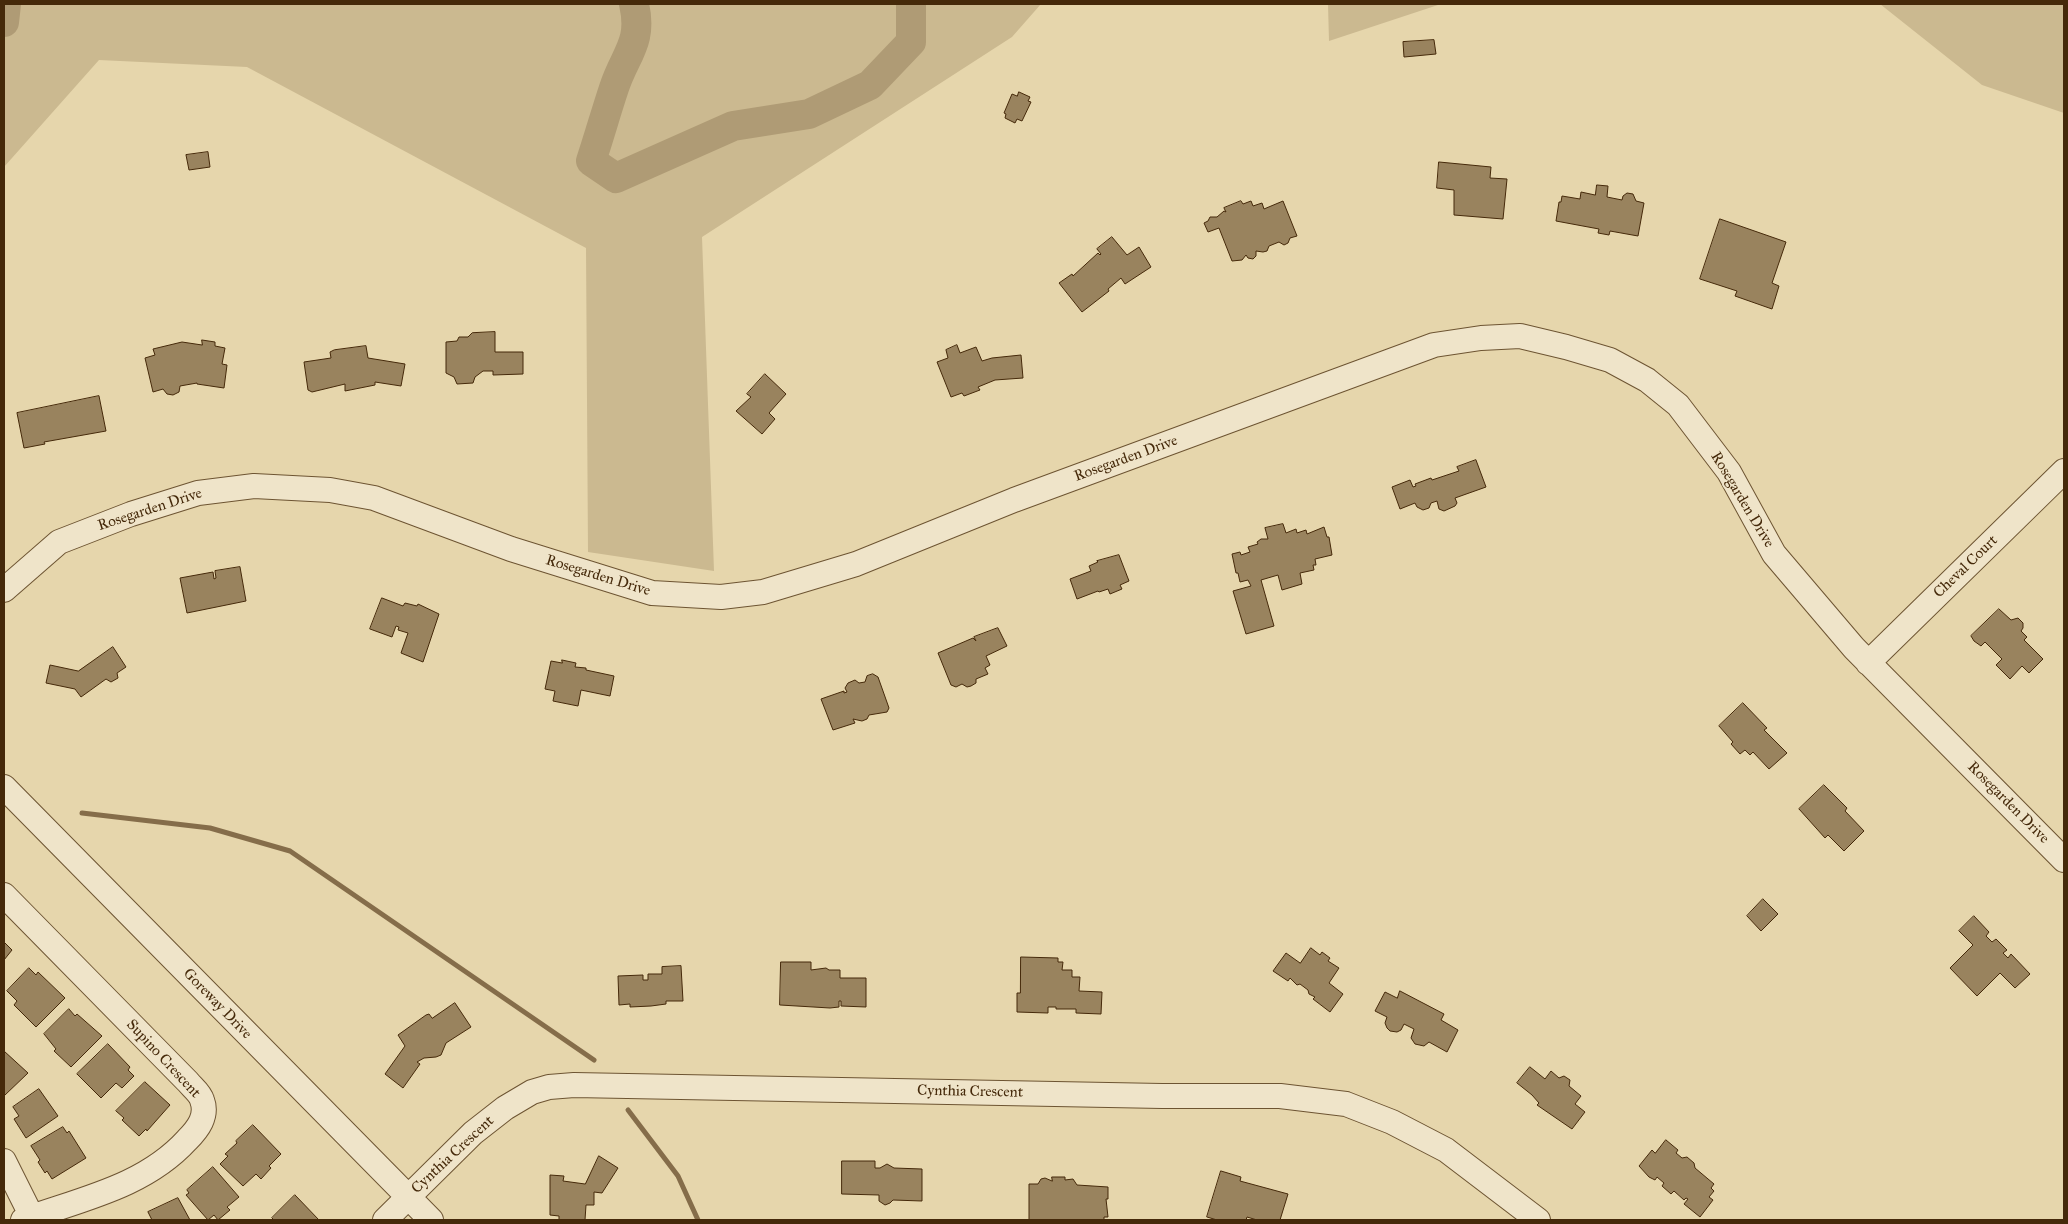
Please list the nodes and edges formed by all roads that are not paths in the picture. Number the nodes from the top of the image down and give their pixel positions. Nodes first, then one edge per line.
1 (2064, 471) edge
2 (4, 590) edge
3 (1868, 663) junction
4 (4, 787) edge
5 (2064, 860) edge
6 (4, 895) edge
7 (4, 1161) edge
8 (408, 1197) junction
9 (28, 1219) edge
10 (385, 1220) edge
11 (431, 1220) edge
12 (1538, 1220) edge

1 - 3 street, Cheval Court
2 - 3 street, Rosegarden Drive
3 - 5 street, Rosegarden Drive
4 - 8 street, Goreway Drive
6 - 9 street, Supino Crescent
7 - 9 street
8 - 10 street, Cynthia Crescent
8 - 11 street, Goreway Drive
8 - 12 street, Cynthia Crescent

